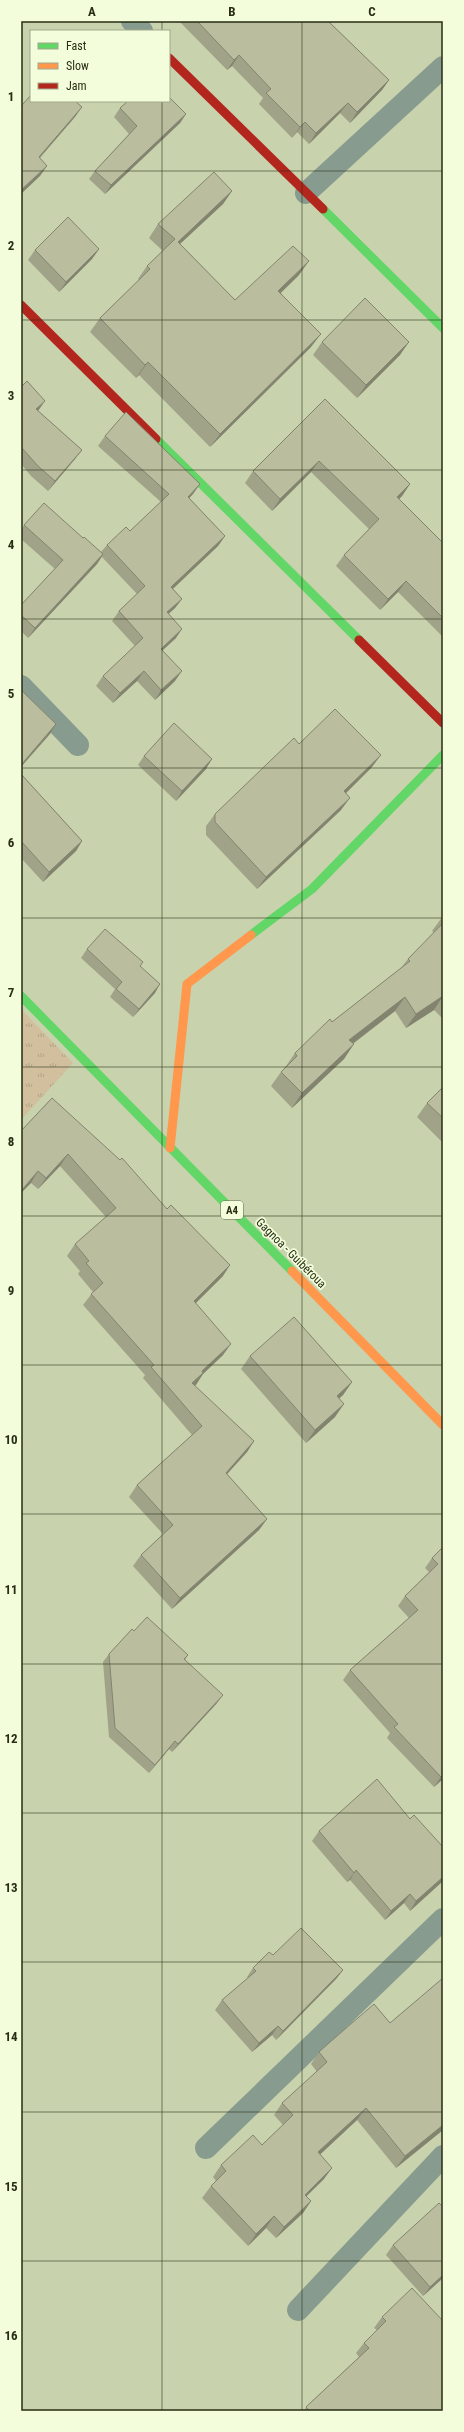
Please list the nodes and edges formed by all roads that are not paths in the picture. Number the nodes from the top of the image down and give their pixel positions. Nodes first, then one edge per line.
1 (132, 21) edge
2 (141, 30) edge
3 (170, 59) edge
4 (443, 68) edge
5 (306, 193) junction
6 (21, 305) edge
7 (443, 328) edge
8 (21, 686) edge
9 (443, 723) edge
10 (78, 745) dead end
11 (443, 755) edge
12 (21, 996) edge
13 (170, 1148) junction
14 (443, 1425) edge
15 (443, 1919) edge
16 (206, 2148) dead end
17 (443, 2156) edge
18 (298, 2310) dead end

1 - 2 street
3 - 5 street
4 - 5 street
5 - 7 street
6 - 9 street
8 - 10 street
11 - 13 street
12 - 13 street, Gagnoa - Guibéroua / A4
13 - 14 street, Gagnoa - Guibéroua / A4
15 - 16 street
17 - 18 street

